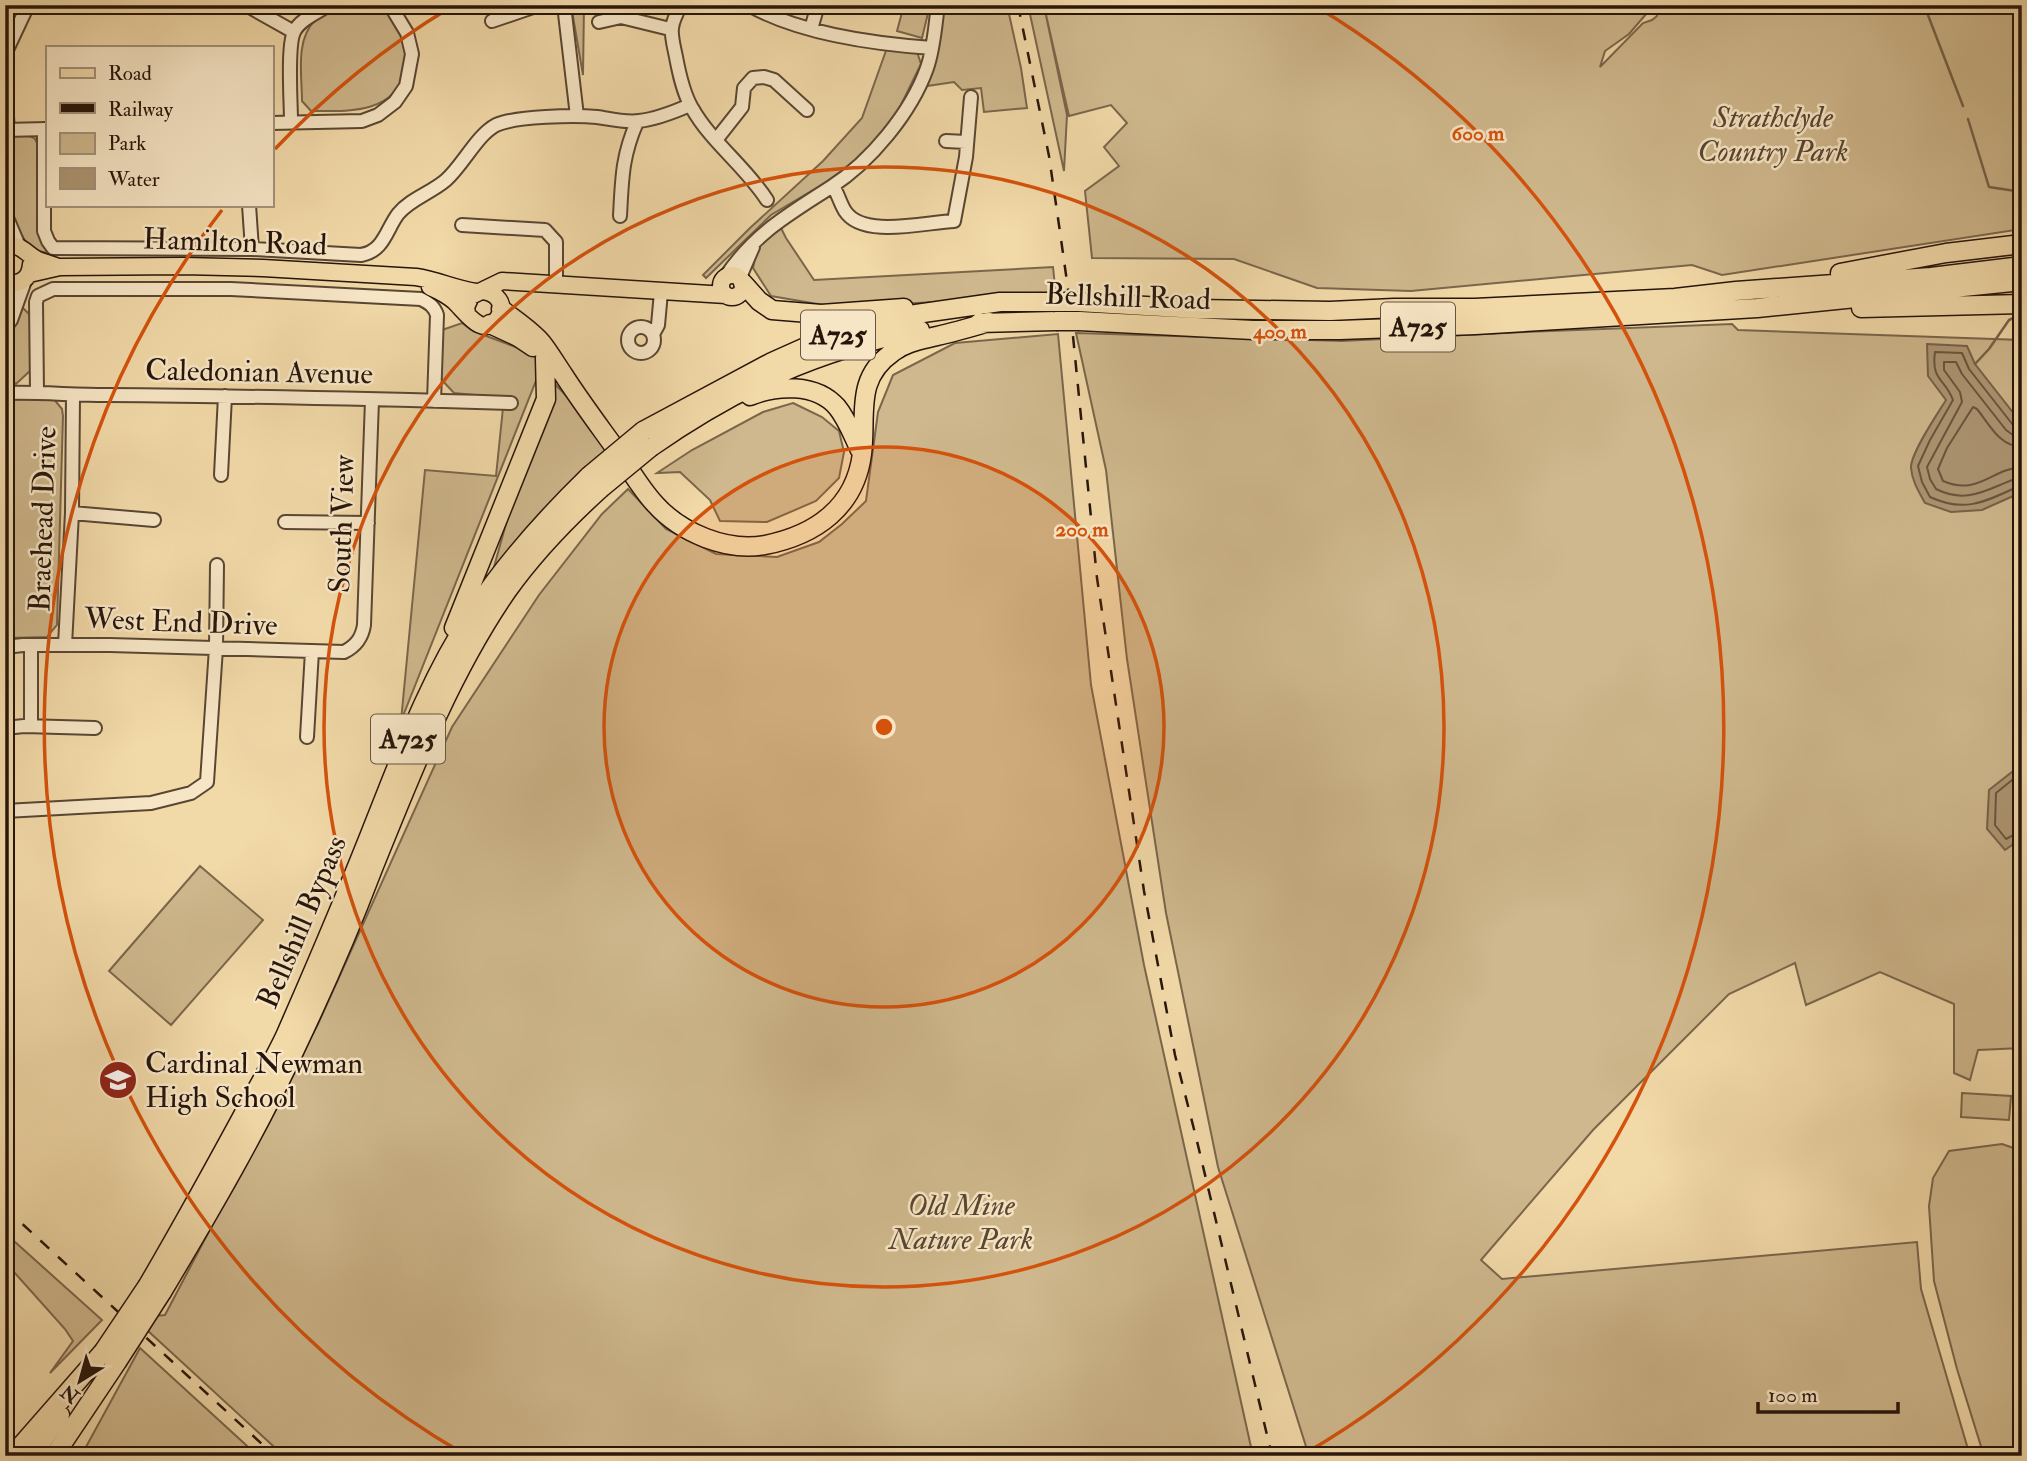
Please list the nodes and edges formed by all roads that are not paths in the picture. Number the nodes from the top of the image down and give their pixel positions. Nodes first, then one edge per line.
1 (28, 5) edge
2 (246, 5) edge
3 (329, 5) edge
4 (390, 5) edge
5 (539, 5) edge
6 (564, 5) edge
7 (681, 5) edge
8 (749, 5) edge
9 (818, 5) edge
10 (938, 5) edge
11 (492, 21) dead end
12 (600, 22) dead end
13 (670, 29) junction
14 (811, 29) junction
15 (294, 32) junction
16 (932, 48) junction
17 (5, 54) edge
18 (5, 90) edge
19 (971, 97) dead end
20 (690, 105) junction
21 (807, 110) dead end
22 (577, 116) junction
23 (291, 121) junction
24 (637, 122) junction
25 (273, 123) edge
26 (46, 129) edge
27 (6, 130) edge
28 (716, 140) junction
29 (946, 141) dead end
30 (966, 142) junction
31 (832, 186) junction
32 (767, 200) dead end
33 (249, 206) edge
34 (620, 216) dead end
35 (7, 218) edge
36 (462, 225) dead end
37 (2022, 244) edge
38 (15, 247) edge
39 (252, 249) junction
40 (2022, 266) edge
41 (60, 267) junction
42 (28, 276) junction
43 (409, 277) junction
44 (733, 279) junction
45 (2022, 282) edge
46 (5, 283) edge
47 (520, 283) junction
48 (556, 285) junction
49 (479, 291) junction
50 (1737, 291) junction
51 (661, 292) junction
52 (701, 294) junction
53 (1000, 302) junction
54 (16, 304) junction
55 (2022, 304) edge
56 (501, 305) junction
57 (1757, 308) junction
58 (467, 313) junction
59 (989, 322) junction
60 (490, 324) junction
61 (6, 326) edge
62 (653, 334) dead end
63 (545, 358) junction
64 (562, 373) junction
65 (37, 392) junction
66 (5, 393) edge
67 (73, 395) junction
68 (225, 396) junction
69 (372, 400) junction
70 (434, 401) junction
71 (511, 404) dead end
72 (686, 423) junction
73 (647, 439) junction
74 (862, 453) junction
75 (222, 475) dead end
76 (594, 482) junction
77 (72, 513) junction
78 (154, 520) dead end
79 (285, 522) dead end
80 (368, 523) junction
81 (217, 565) dead end
82 (31, 645) junction
83 (65, 645) junction
84 (5, 647) edge
85 (353, 647) joint
86 (216, 648) junction
87 (312, 652) junction
88 (427, 696) junction
89 (31, 726) junction
90 (5, 728) edge
91 (95, 728) dead end
92 (307, 737) dead end
93 (5, 811) edge
94 (155, 1289) junction
95 (111, 1360) junction
96 (12, 1456) edge
97 (32, 1456) edge
98 (54, 1456) edge
99 (66, 1456) edge

1 - 17 street
2 - 15 street
3 - 15 street
4 - 23 street
5 - 11 street
6 - 22 street
7 - 13 street
8 - 14 street
9 - 14 street
10 - 16 street
12 - 13 street
13 - 20 street
14 - 16 street
15 - 23 street
16 - 31 street
18 - 27 street
19 - 30 street
20 - 24 street
20 - 28 street
21 - 28 street
22 - 24 street
22 - 39 street
23 - 25 street
24 - 34 street
26 - 27 street
26 - 39 street
28 - 32 street
29 - 30 street
30 - 31 street
31 - 44 street
33 - 39 street
35 - 38 street
36 - 48 street
37 - 50 highway, A725
38 - 41 main road, Hamilton Road
38 - 42 main road
40 - 50 highway, A725
41 - 42 main road, Hamilton Road
41 - 43 main road, Hamilton Road
42 - 46 main road, Hamilton Road
42 - 54 street
43 - 49 main road, Hamilton Road
43 - 58 main road, Hamilton Road
44 - 52 main road
44 - 52 main road, Hamilton Road
44 - 53 highway
45 - 57 highway, A725
46 - 54 street
47 - 48 main road, Hamilton Road
47 - 49 main road, Hamilton Road
47 - 56 main road
48 - 51 main road, Hamilton Road
49 - 56 main road
49 - 58 main road
50 - 53 highway, Bellshill Road / A725, bridge
51 - 52 main road, Hamilton Road
51 - 62 street
53 - 73 highway, Bellshill Road / A725
54 - 61 street
55 - 57 highway, A725
56 - 60 main road
56 - 64 highway
57 - 59 highway, Bellshill Road / A725, bridge
58 - 60 main road
59 - 72 highway, Bellshill Road / A725
59 - 74 highway
60 - 63 highway
63 - 64 highway
63 - 88 highway
64 - 74 highway
65 - 66 street, Caledonian Avenue
65 - 67 street, Caledonian Avenue
65 - 70 street
67 - 68 street, Caledonian Avenue
67 - 77 street, Braehead Drive
68 - 69 street, Caledonian Avenue
68 - 75 street
69 - 70 street, Caledonian Avenue
69 - 80 street, South View
70 - 71 street, Caledonian Avenue
72 - 73 highway, Bellshill Road / A725
72 - 74 highway
73 - 76 highway, Bellshill Bypass / A725, bridge
76 - 88 highway, Bellshill Bypass / A725
76 - 94 highway, Bellshill Bypass / A725
77 - 78 street
77 - 83 street, Braehead Drive
79 - 80 street
80 - 85 street, South View
81 - 86 street
82 - 83 street, West End Drive
82 - 84 street, West End Drive
82 - 89 street
83 - 86 street, West End Drive
85 - 87 street, West End Drive
86 - 87 street, West End Drive
86 - 93 street
87 - 92 street
88 - 94 highway, Bellshill Bypass / A725
89 - 90 street
89 - 91 street
94 - 95 highway, Bellshill Bypass / A725, bridge
95 - 96 highway
95 - 97 highway, Bellshill Bypass / A725
95 - 98 highway, Bellshill Bypass / A725
95 - 99 highway

